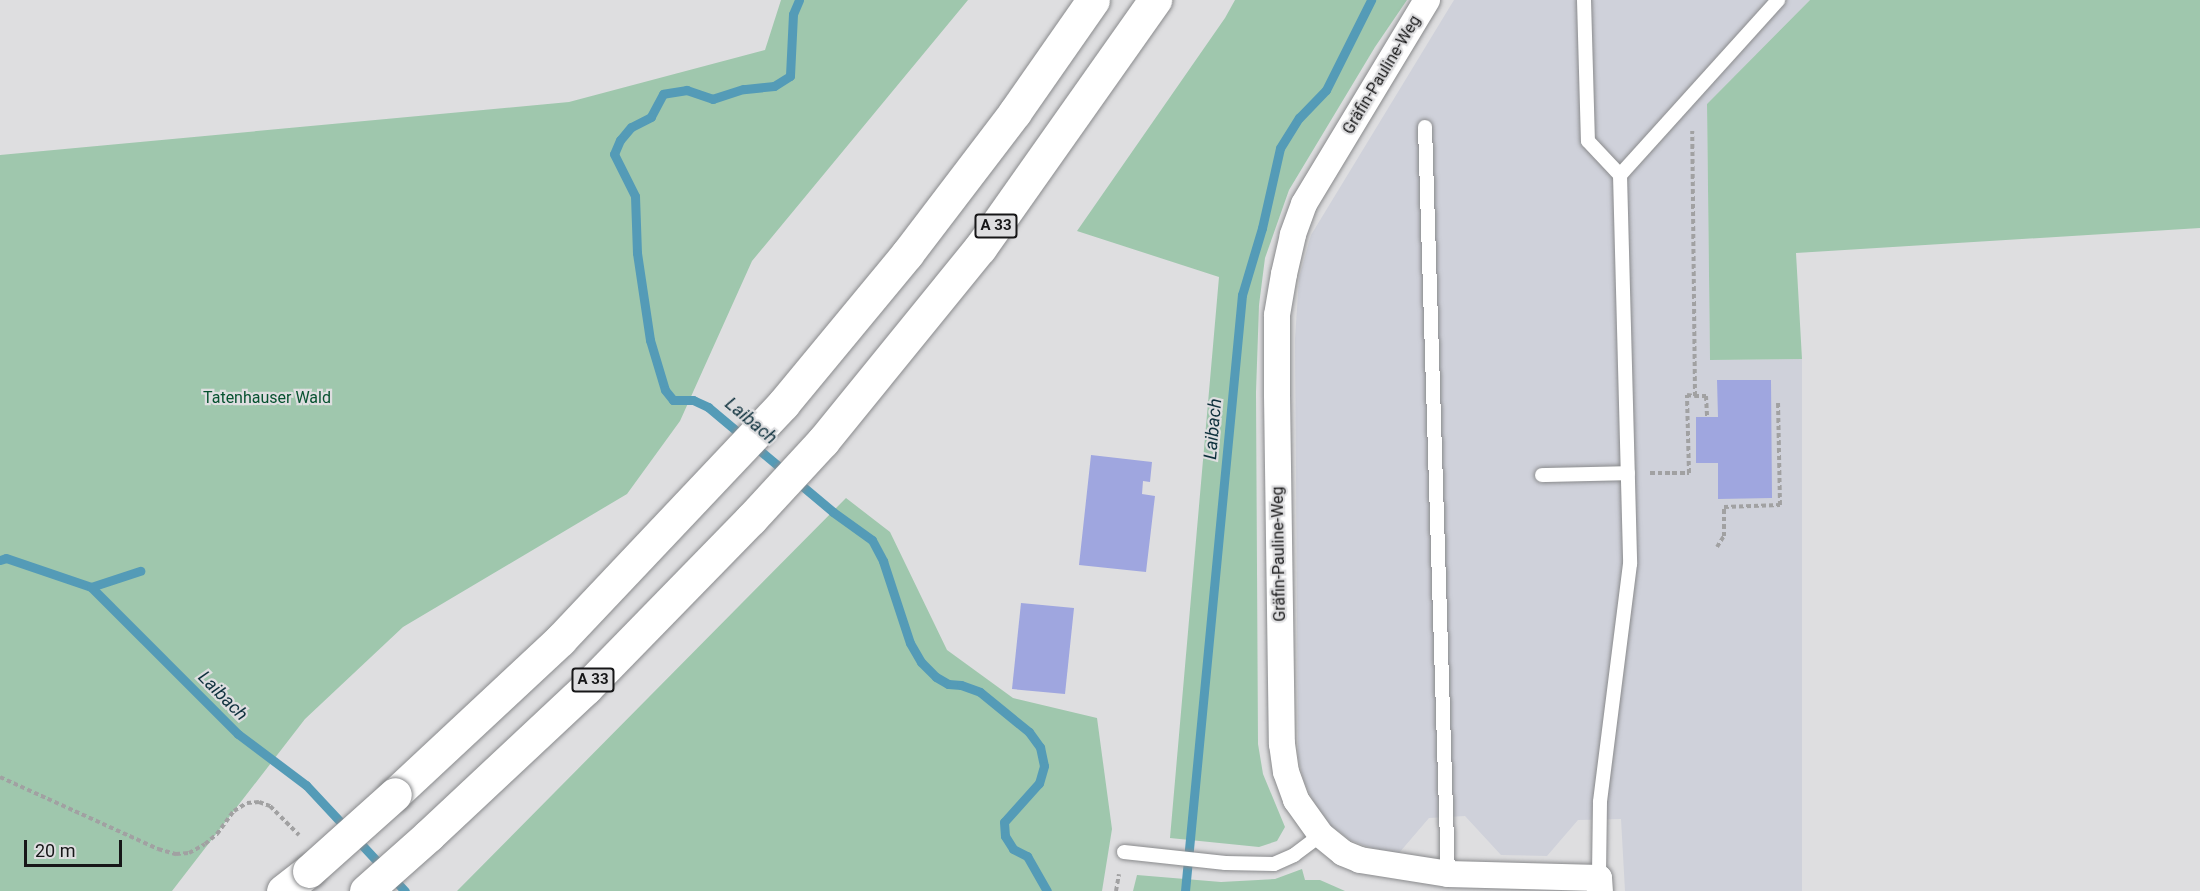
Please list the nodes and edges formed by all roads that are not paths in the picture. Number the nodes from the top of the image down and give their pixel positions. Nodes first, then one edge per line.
1 (1093, 0) edge
2 (1155, 0) edge
3 (1427, 0) edge
4 (1584, 0) edge
5 (1778, 0) edge
6 (1425, 127) dead end
7 (1620, 175) junction
8 (1628, 473) junction
9 (1542, 475) dead end
10 (1321, 835) junction
11 (1124, 852) dead end
12 (1448, 873) junction
13 (1599, 884) edge
14 (283, 891) edge
15 (366, 891) edge

1 - 14 highway, bridge
2 - 15 highway, A 33
3 - 10 street, Gräfin-Pauline-Weg
4 - 7 lane
5 - 7 lane
6 - 12 lane
7 - 8 lane
8 - 9 lane
8 - 13 lane
10 - 11 lane
10 - 12 street, Gräfin-Pauline-Weg
12 - 13 street, Gräfin-Pauline-Weg

